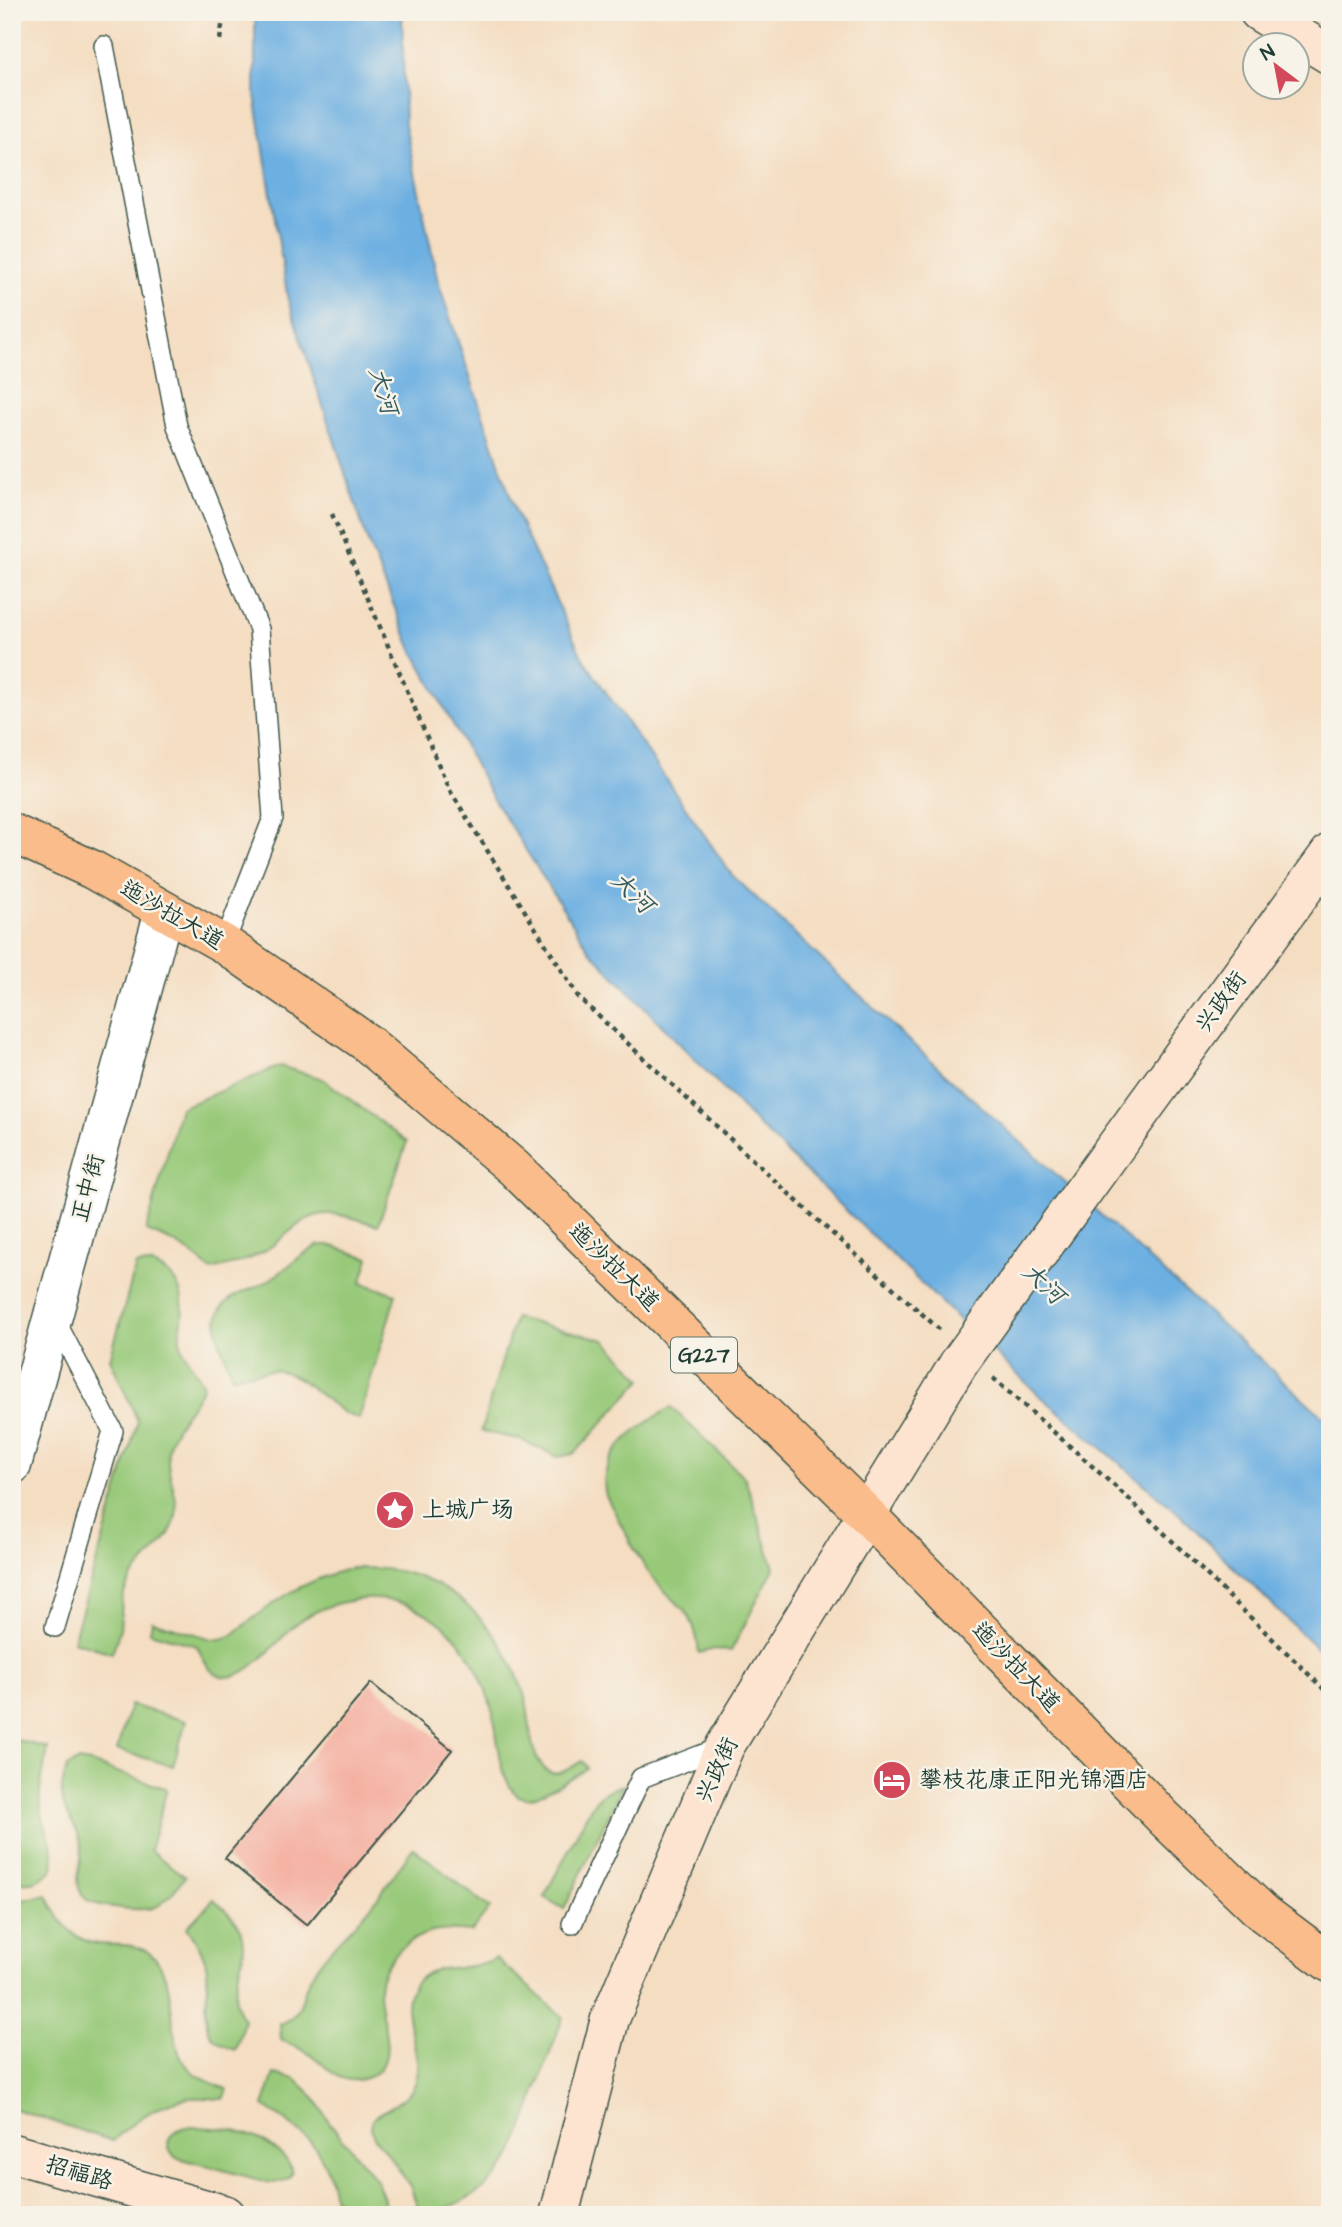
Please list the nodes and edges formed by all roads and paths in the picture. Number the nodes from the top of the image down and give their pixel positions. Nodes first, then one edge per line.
1 (224, 12) edge
2 (1259, 12) edge
3 (220, 40) dead end
4 (104, 46) dead end
5 (1330, 55) edge
6 (332, 514) dead end
7 (12, 833) edge
8 (1330, 853) edge
9 (164, 911) junction
10 (224, 944) junction
11 (53, 1317) junction
12 (963, 1356) junction
13 (12, 1465) edge
14 (866, 1514) junction
15 (55, 1627) dead end
16 (1330, 1695) edge
17 (725, 1746) junction
18 (572, 1924) dead end
19 (1330, 1963) edge
20 (12, 2153) edge
21 (226, 2215) edge
22 (559, 2215) edge

1 - 3 path
2 - 5 street
4 - 10 lane
6 - 12 path
7 - 9 highway, 迤沙拉大道 / G227
8 - 12 street, 兴政街, bridge
9 - 10 highway, 迤沙拉大道 / G227
9 - 11 street, 正中街
10 - 14 highway, 迤沙拉大道 / G227
11 - 13 street, 正中街
11 - 15 lane
12 - 14 street, 兴政街
12 - 16 path
14 - 17 street, 兴政街
14 - 19 highway, 迤沙拉大道 / G227
17 - 18 lane
17 - 22 street, 兴政街
20 - 21 street, 招福路

